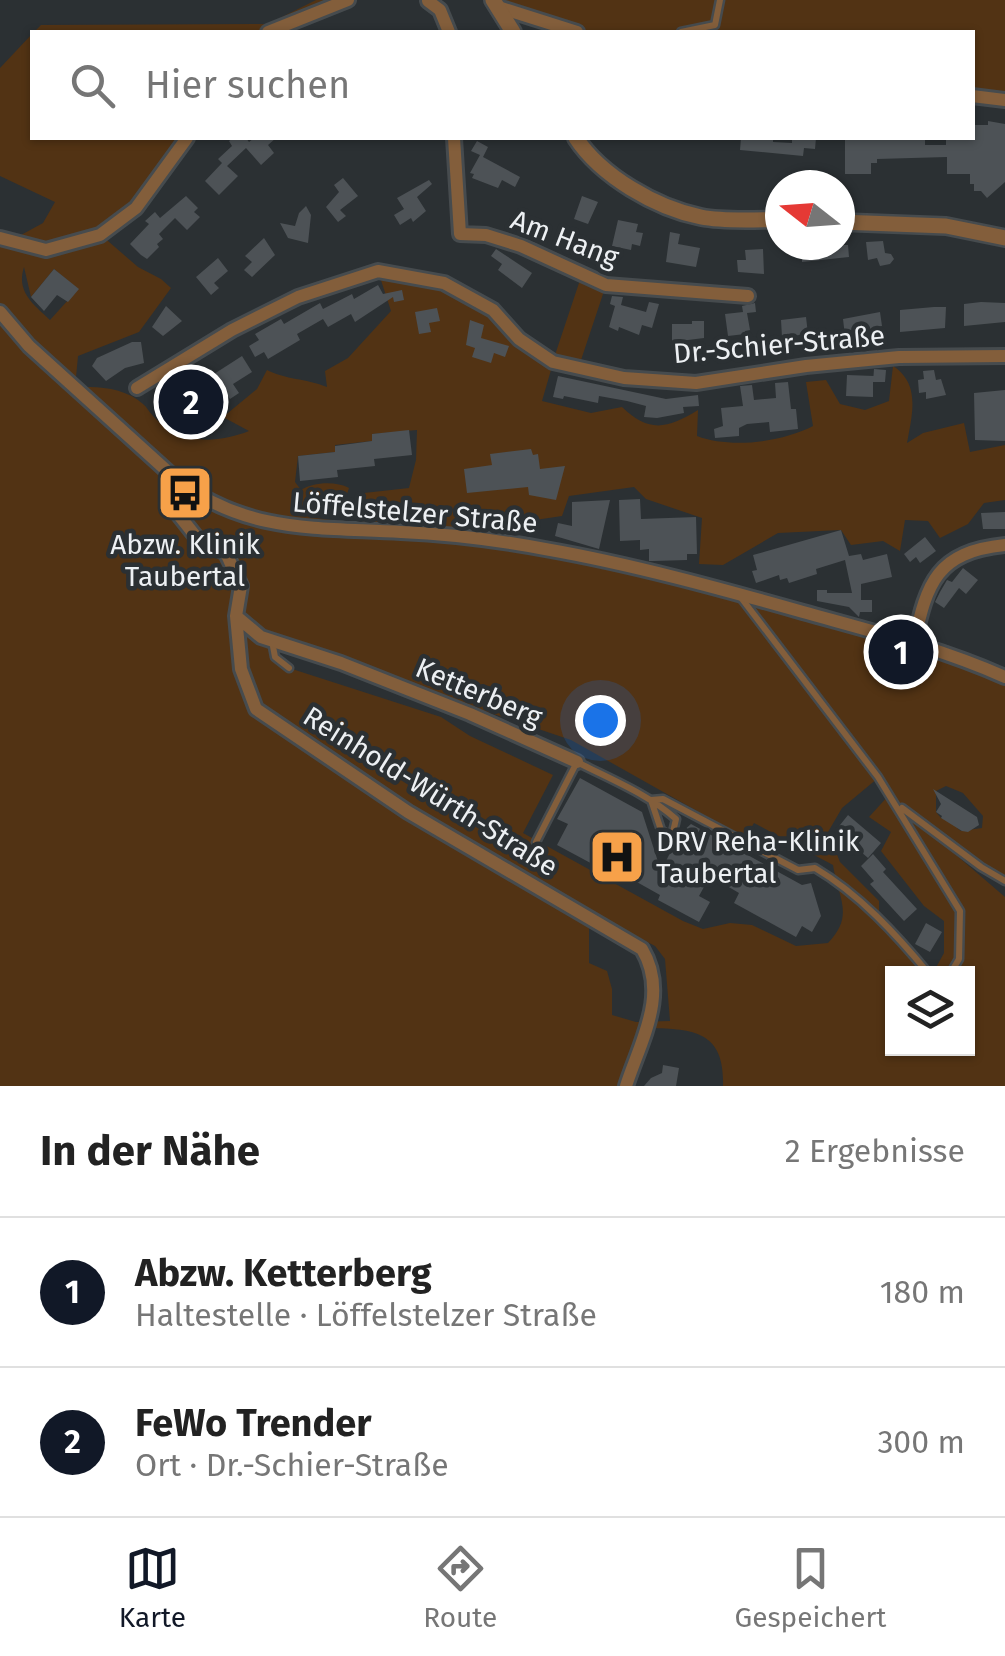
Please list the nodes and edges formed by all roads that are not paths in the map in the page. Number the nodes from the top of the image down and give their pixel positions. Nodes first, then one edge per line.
1 (348, 0) edge
2 (428, 0) edge
3 (720, 0) edge
4 (495, 4) edge
5 (273, 30) edge
6 (439, 30) edge
7 (448, 30) edge
8 (512, 30) edge
9 (571, 30) edge
10 (691, 30) edge
11 (975, 96) edge
12 (1005, 100) edge
13 (187, 140) edge
14 (454, 140) edge
15 (577, 140) edge
16 (765, 219) edge
17 (855, 223) edge
18 (0, 238) edge
19 (1005, 238) edge
20 (748, 296) dead end
21 (0, 312) edge
22 (1005, 356) edge
23 (137, 388) dead end
24 (177, 480) junction
25 (1005, 545) edge
26 (738, 594) junction
27 (236, 616) junction
28 (272, 640) junction
29 (914, 642) junction
30 (290, 668) dead end
31 (1005, 677) edge
32 (577, 762) junction
33 (651, 800) junction
34 (896, 805) junction
35 (536, 842) dead end
36 (1005, 881) edge
37 (922, 966) edge
38 (955, 966) edge
39 (626, 1086) edge

1 - 5 street
2 - 6 street
2 - 7 street
3 - 10 lane
4 - 8 street
4 - 9 street
11 - 12 street
13 - 18 street
14 - 20 street, Am Hang
15 - 16 street
17 - 19 street
21 - 24 street, Löffelstelzer Straße
22 - 23 street, Dr.-Schier-Straße
24 - 26 street, Löffelstelzer Straße
24 - 27 street
25 - 29 street
26 - 29 street, Löffelstelzer Straße
26 - 34 lane
27 - 28 street, Ketterberg
27 - 39 street, Reinhold-Würth-Straße
28 - 30 lane
28 - 32 street, Ketterberg
29 - 31 street, Löffelstelzer Straße
32 - 33 lane, Ketterberg
32 - 35 lane
33 - 33 lane
33 - 37 lane, Ketterberg
34 - 36 lane
34 - 38 lane

